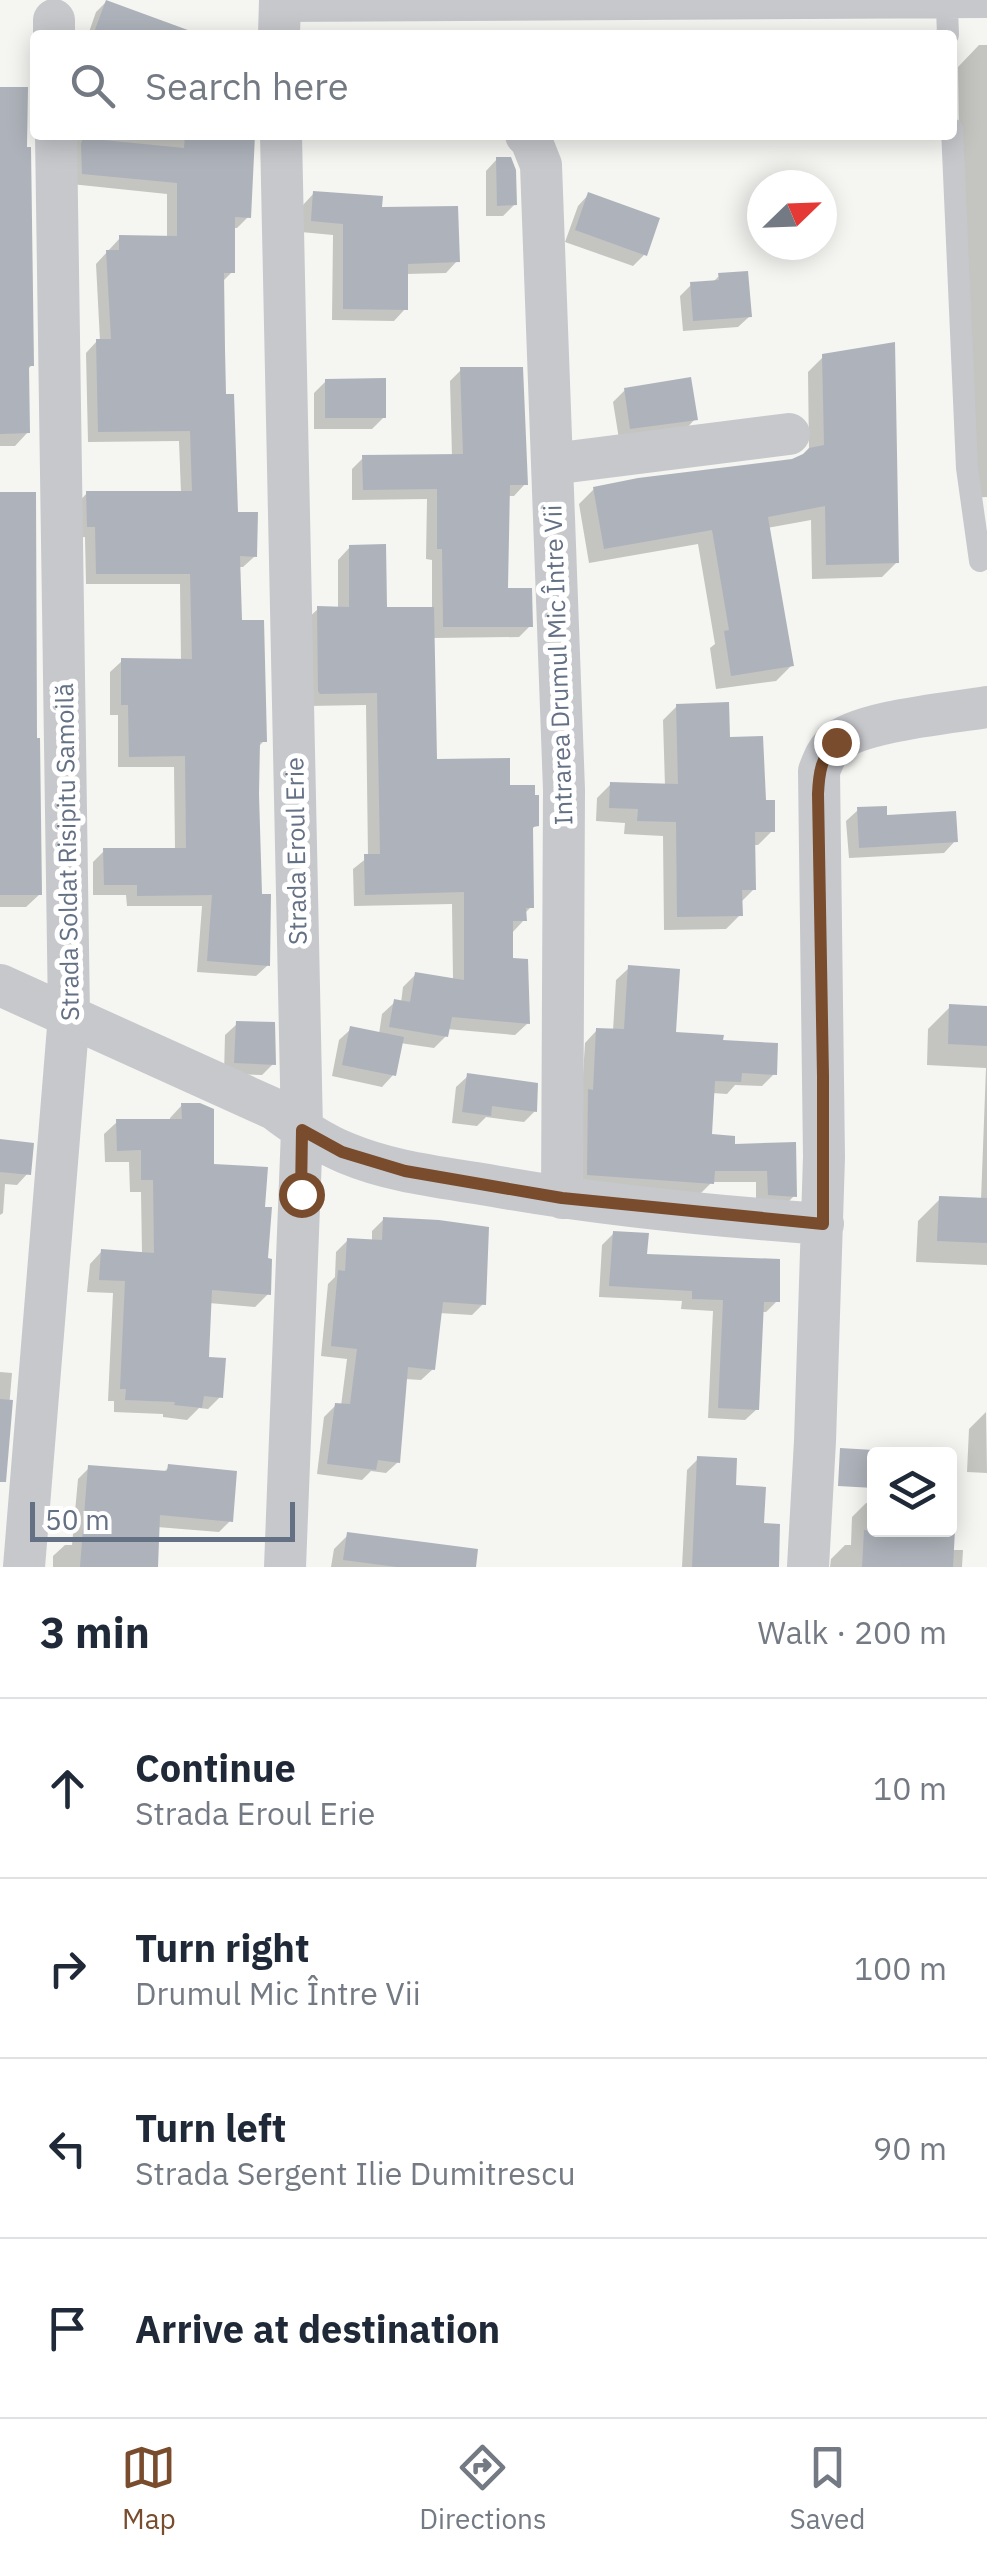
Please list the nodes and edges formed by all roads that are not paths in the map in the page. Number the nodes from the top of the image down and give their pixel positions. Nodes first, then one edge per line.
1 (987, 7) edge
2 (947, 8) junction
3 (274, 12) edge
4 (948, 30) edge
5 (56, 140) edge
6 (281, 140) edge
7 (532, 140) edge
8 (952, 140) edge
9 (790, 434) dead end
10 (552, 464) junction
11 (980, 561) dead end
12 (987, 707) edge
13 (0, 985) edge
14 (70, 1015) junction
15 (302, 1130) junction
16 (562, 1198) junction
17 (823, 1224) junction
18 (24, 1567) edge
19 (285, 1567) edge
20 (808, 1567) edge

1 - 2 lane
2 - 3 lane
2 - 4 lane
5 - 14 street, Strada Soldat Risipitu Samoilă
6 - 15 street, Strada Eroul Erie
7 - 10 street, Intrarea Drumul Mic Între Vii
8 - 11 lane
9 - 10 street
10 - 16 street, Intrarea Drumul Mic Între Vii
12 - 17 street
13 - 14 street
14 - 15 street
14 - 18 street, Strada Soldat Risipitu Samoilă
15 - 16 street
15 - 19 street, Strada Eroul Erie
16 - 17 street
17 - 20 street

